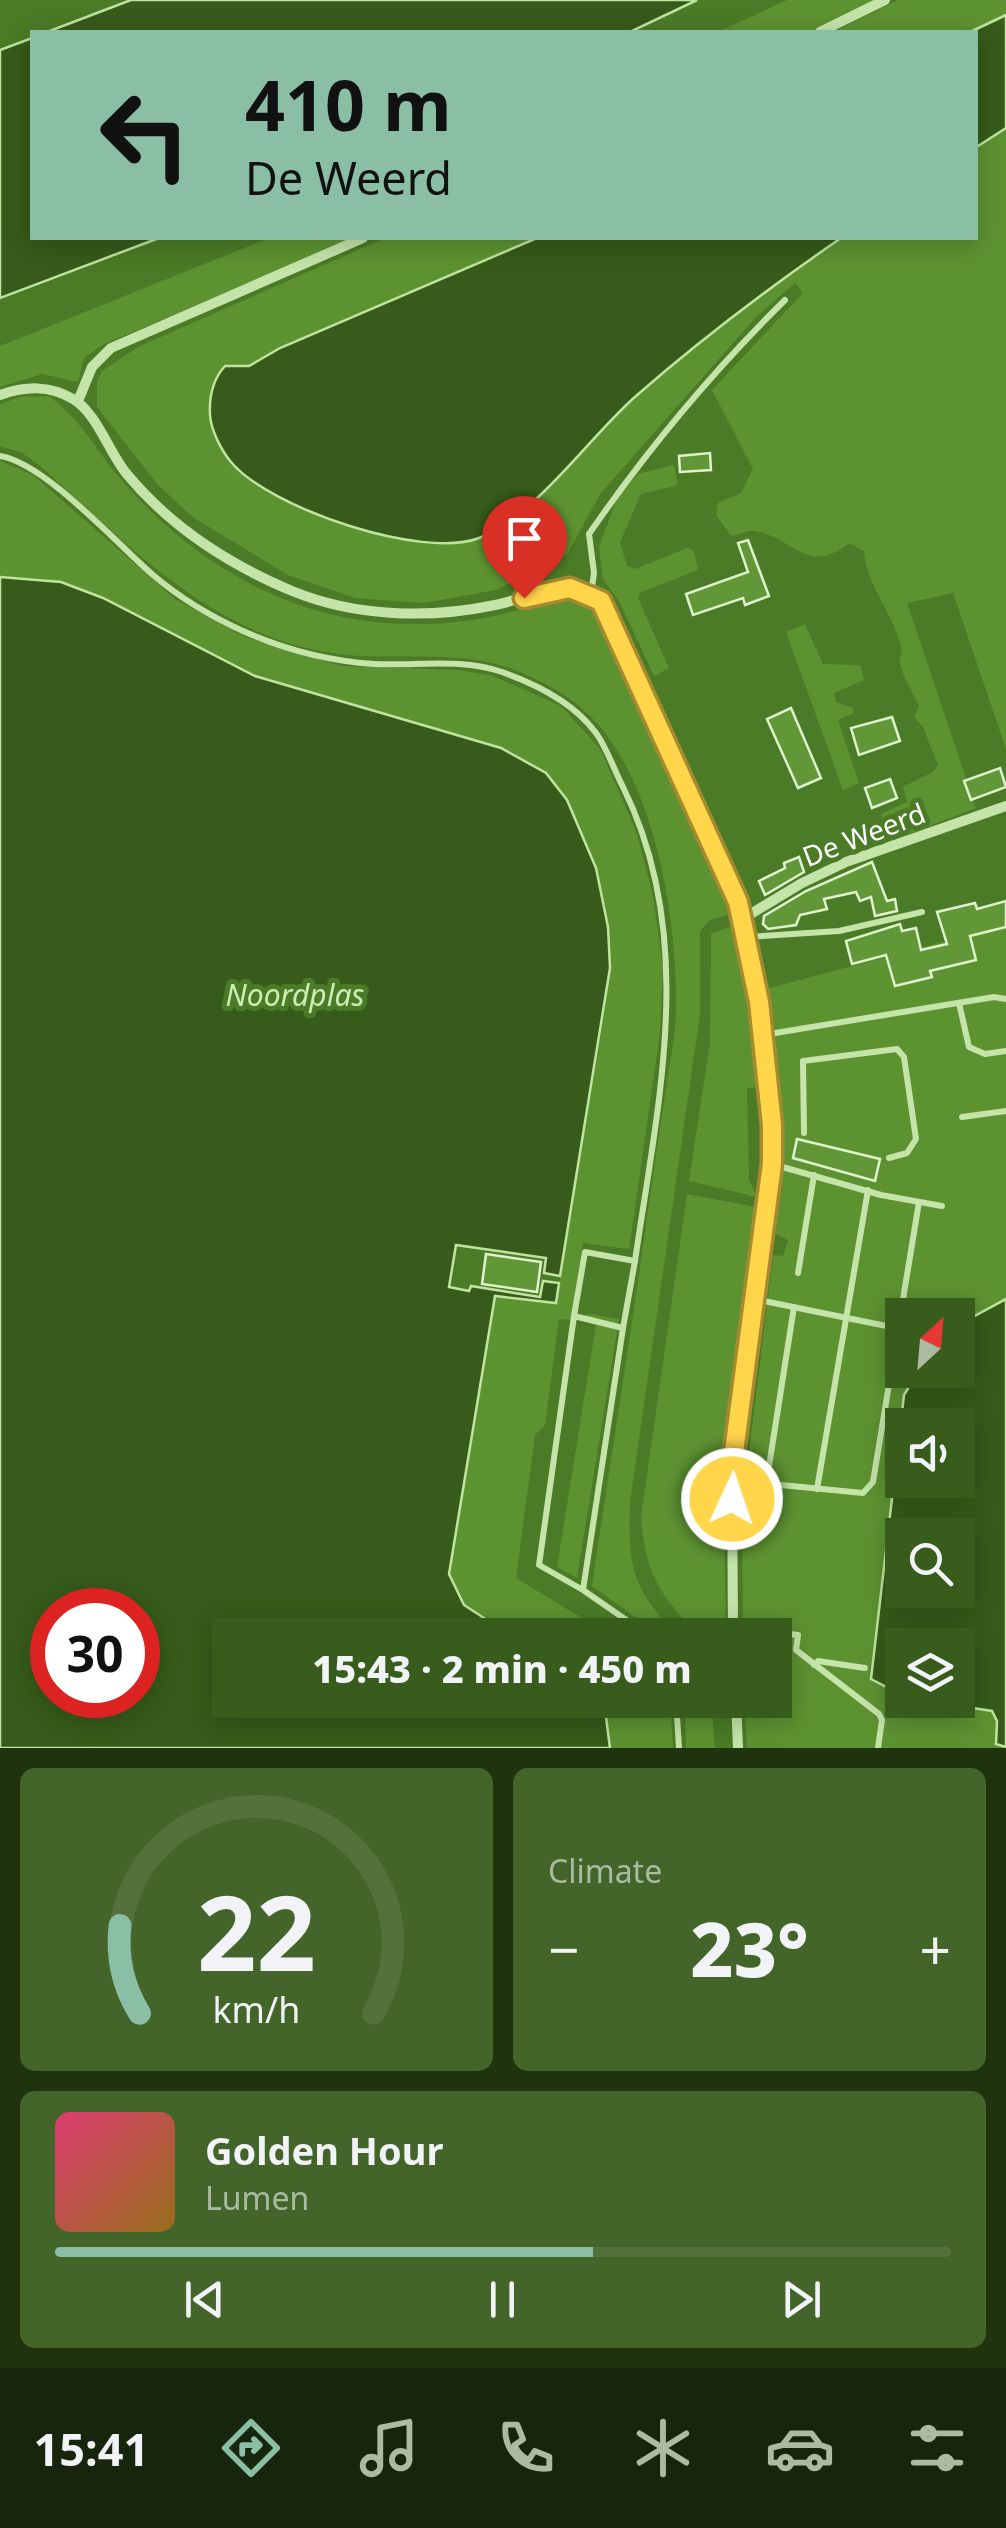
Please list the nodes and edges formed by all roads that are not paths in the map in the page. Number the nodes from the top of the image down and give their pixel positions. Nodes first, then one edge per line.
1 (885, 0) edge
2 (824, 30) edge
3 (358, 240) edge
4 (784, 300) dead end
5 (0, 395) edge
6 (78, 401) junction
7 (0, 456) edge
8 (591, 594) junction
9 (1006, 806) edge
10 (922, 912) dead end
11 (744, 918) junction
12 (748, 937) junction
13 (1006, 999) edge
14 (959, 1003) junction
15 (763, 1035) junction
16 (1006, 1051) edge
17 (1006, 1111) edge
18 (962, 1118) dead end
19 (804, 1133) dead end
20 (888, 1158) dead end
21 (772, 1164) junction
22 (814, 1176) junction
23 (868, 1190) junction
24 (919, 1202) junction
25 (942, 1206) dead end
26 (635, 1261) junction
27 (798, 1272) dead end
28 (905, 1298) edge
29 (754, 1299) junction
30 (794, 1307) junction
31 (574, 1316) junction
32 (846, 1317) junction
33 (885, 1325) edge
34 (623, 1328) junction
35 (889, 1388) edge
36 (817, 1489) junction
37 (583, 1590) junction
38 (623, 1618) edge
39 (734, 1618) edge
40 (792, 1634) edge
41 (814, 1665) junction
42 (865, 1668) dead end
43 (678, 1718) edge
44 (737, 1718) edge
45 (680, 1748) edge
46 (738, 1748) edge
47 (878, 1748) edge

1 - 2 street
3 - 6 street
4 - 8 lane
5 - 6 street
6 - 8 street
7 - 26 lane
8 - 11 street
9 - 11 street, De Weerd
10 - 12 lane
11 - 12 street
12 - 15 street
13 - 14 lane
14 - 15 lane
14 - 16 lane
15 - 21 street
17 - 18 lane
19 - 20 lane
21 - 22 lane
21 - 29 street
22 - 23 lane
22 - 27 lane
23 - 24 lane
23 - 32 lane
24 - 25 lane
24 - 28 lane
26 - 31 lane
26 - 34 lane
29 - 30 lane
29 - 39 street
30 - 32 lane
30 - 36 lane
31 - 34 lane
31 - 37 lane
32 - 33 lane
32 - 36 lane
34 - 37 lane
35 - 36 lane
37 - 38 lane
40 - 41 lane
41 - 42 lane
41 - 47 lane
43 - 45 lane
44 - 46 street

